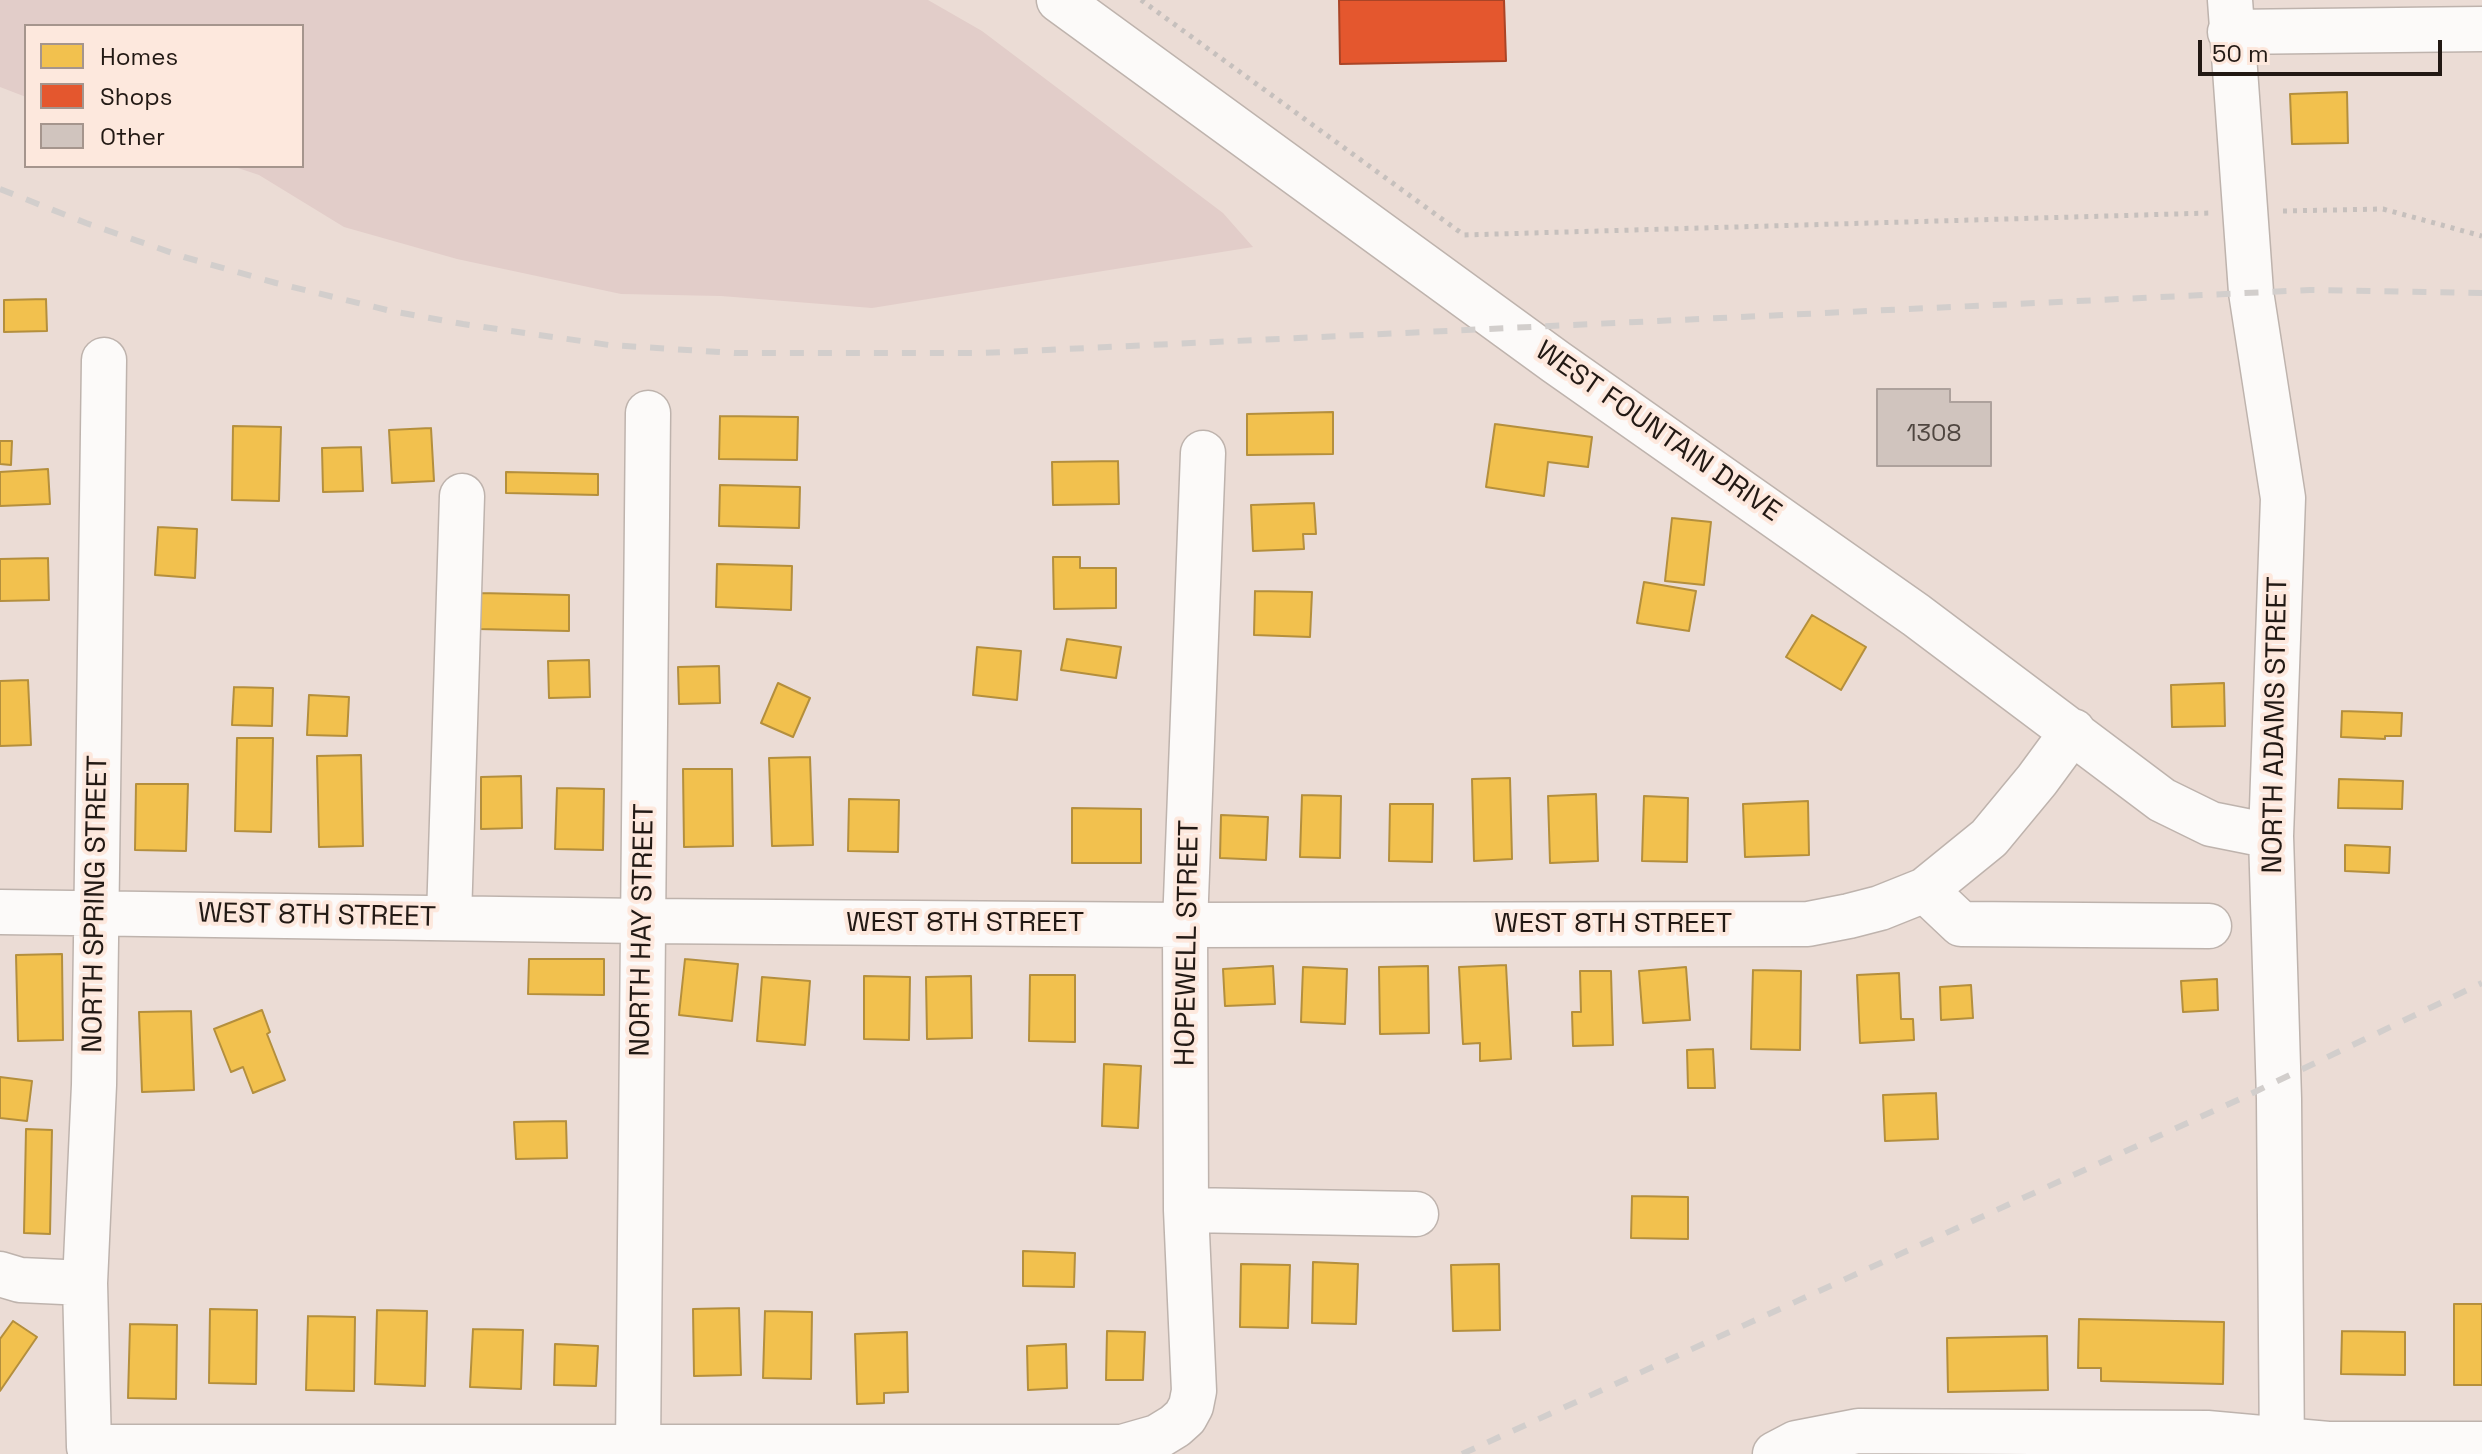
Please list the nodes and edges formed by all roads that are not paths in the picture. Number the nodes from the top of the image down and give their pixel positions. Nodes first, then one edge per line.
1 (1059, 0) edge
2 (2230, 16) edge
3 (2474, 19) edge
4 (104, 360) dead end
5 (648, 413) dead end
6 (1203, 453) dead end
7 (462, 496) dead end
8 (2073, 731) junction
9 (2271, 836) junction
10 (1925, 890) junction
11 (0, 912) edge
12 (96, 912) junction
13 (449, 918) junction
14 (643, 921) junction
15 (1185, 925) junction
16 (2209, 926) dead end
17 (1186, 1210) junction
18 (1416, 1214) dead end
19 (0, 1274) edge
20 (85, 1283) junction
21 (2482, 1444) edge
22 (638, 1447) junction
23 (2282, 1447) edge
24 (1775, 1454) edge

1 - 8 street, WEST FOUNTAIN DRIVE
2 - 3 street
2 - 9 street, NORTH ADAMS STREET
4 - 12 street, NORTH SPRING STREET
5 - 14 street, NORTH HAY STREET
6 - 15 street, HOPEWELL STREET
7 - 13 street
8 - 9 street, WEST FOUNTAIN DRIVE
8 - 10 street, WEST 8TH STREET
9 - 23 street, NORTH ADAMS STREET
10 - 15 street, WEST 8TH STREET
10 - 16 street
11 - 12 street, WEST 8TH STREET
12 - 13 street, WEST 8TH STREET
12 - 20 street, NORTH SPRING STREET
13 - 14 street, WEST 8TH STREET
14 - 15 street, WEST 8TH STREET
14 - 22 street, NORTH HAY STREET
15 - 17 street, HOPEWELL STREET
17 - 18 street
17 - 22 street, HOPEWELL STREET
19 - 20 street
20 - 22 street, NORTH SPRING STREET
21 - 23 street
23 - 24 street

